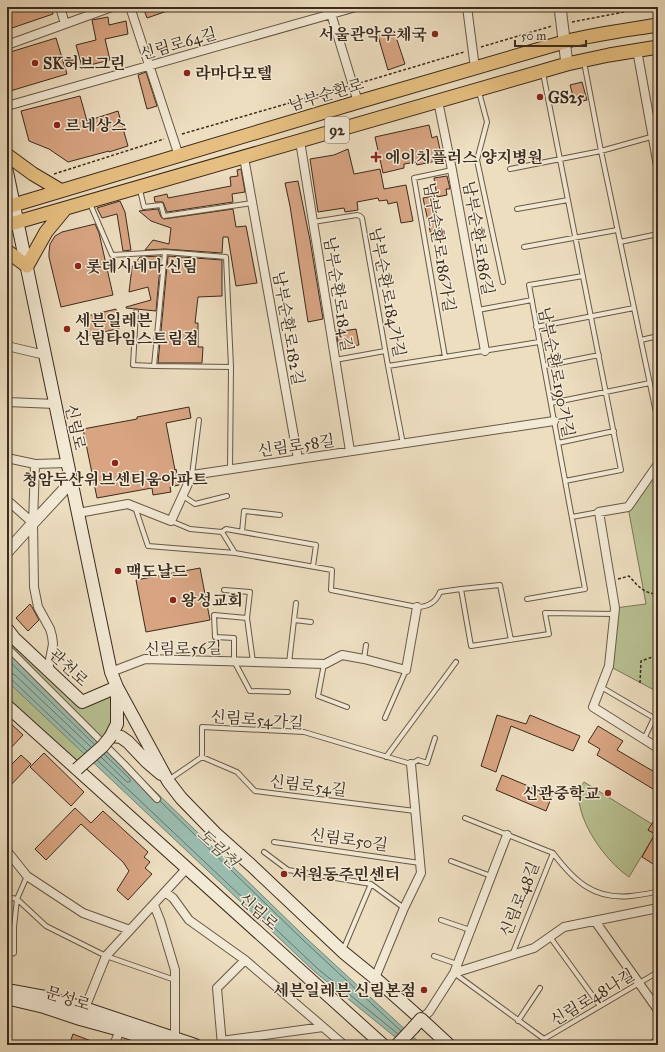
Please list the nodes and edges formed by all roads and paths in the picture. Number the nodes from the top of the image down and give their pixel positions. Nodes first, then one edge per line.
1 (60, 7) edge
2 (112, 7) edge
3 (130, 7) edge
4 (356, 7) edge
5 (467, 7) edge
6 (560, 7) edge
7 (650, 7) edge
8 (330, 10) edge
9 (562, 23) junction
10 (65, 24) junction
11 (658, 25) edge
12 (564, 42) junction
13 (7, 45) edge
14 (658, 47) edge
15 (473, 49) junction
16 (637, 50) junction
17 (584, 60) junction
18 (567, 64) junction
19 (150, 66) junction
20 (475, 68) junction
21 (543, 71) junction
22 (353, 85) junction
23 (479, 90) junction
24 (438, 101) junction
25 (358, 102) junction
26 (7, 106) edge
27 (655, 136) edge
28 (172, 137) junction
29 (300, 141) junction
30 (600, 151) junction
31 (7, 155) edge
32 (178, 156) junction
33 (247, 159) junction
34 (560, 159) junction
35 (658, 166) edge
36 (510, 169) dead end
37 (452, 170) junction
38 (7, 172) edge
39 (53, 174) dead end
40 (60, 190) junction
41 (140, 190) junction
42 (568, 200) junction
43 (252, 203) junction
44 (10, 206) edge
45 (73, 207) junction
46 (517, 209) dead end
47 (313, 222) junction
48 (12, 224) edge
49 (617, 230) junction
50 (658, 234) edge
51 (576, 238) junction
52 (620, 242) junction
53 (524, 248) dead end
54 (7, 252) edge
55 (165, 252) junction
56 (27, 266) junction
57 (583, 276) junction
58 (503, 282) dead end
59 (532, 300) junction
60 (634, 308) junction
61 (477, 310) junction
62 (136, 312) dead end
63 (591, 316) junction
64 (536, 327) junction
65 (658, 336) edge
66 (641, 340) junction
67 (539, 342) junction
68 (7, 346) edge
69 (385, 351) junction
70 (485, 351) junction
71 (598, 355) junction
72 (45, 356) junction
73 (445, 356) junction
74 (335, 360) junction
75 (154, 366) junction
76 (388, 366) junction
77 (544, 366) junction
78 (231, 367) junction
79 (650, 383) junction
80 (606, 392) junction
81 (7, 402) edge
82 (551, 403) junction
83 (55, 404) junction
84 (199, 420) dead end
85 (554, 421) junction
86 (658, 422) edge
87 (614, 431) junction
88 (558, 443) junction
89 (403, 444) junction
90 (350, 451) junction
91 (7, 458) edge
92 (298, 459) junction
93 (67, 463) junction
94 (35, 464) junction
95 (658, 464) edge
96 (230, 469) junction
97 (192, 475) junction
98 (565, 481) junction
99 (71, 482) junction
100 (182, 496) junction
101 (227, 496) dead end
102 (7, 500) edge
103 (135, 507) junction
104 (599, 512) junction
105 (78, 513) junction
106 (280, 515) dead end
107 (572, 517) junction
108 (171, 521) junction
109 (33, 523) junction
110 (222, 532) junction
111 (242, 532) junction
112 (7, 552) edge
113 (235, 553) junction
114 (313, 566) junction
115 (658, 579) edge
116 (610, 580) junction
117 (461, 589) junction
118 (224, 590) dead end
119 (654, 594) junction
120 (658, 594) edge
121 (527, 599) dead end
122 (296, 603) dead end
123 (417, 607) junction
124 (614, 614) junction
125 (247, 618) junction
126 (294, 620) junction
127 (311, 622) dead end
128 (7, 629) edge
129 (511, 640) junction
130 (366, 645) dead end
131 (7, 647) edge
132 (658, 655) edge
133 (364, 659) junction
134 (234, 661) junction
135 (254, 662) junction
136 (456, 662) dead end
137 (290, 663) junction
138 (324, 664) junction
139 (48, 670) junction
140 (406, 670) junction
141 (111, 672) junction
142 (640, 683) dead end
143 (117, 687) junction
144 (600, 687) junction
145 (288, 692) dead end
146 (7, 706) edge
147 (347, 707) dead end
148 (385, 718) dead end
149 (111, 736) junction
150 (435, 738) dead end
151 (644, 739) junction
152 (658, 748) edge
153 (202, 757) junction
154 (386, 757) junction
155 (411, 764) junction
156 (77, 769) junction
157 (168, 781) junction
158 (157, 799) dead end
159 (416, 811) junction
160 (465, 818) dead end
161 (507, 835) junction
162 (274, 842) dead end
163 (7, 851) edge
164 (264, 852) dead end
165 (553, 853) junction
166 (451, 861) dead end
167 (420, 863) junction
168 (187, 868) junction
169 (27, 876) junction
170 (491, 876) junction
171 (371, 884) junction
172 (658, 891) edge
173 (165, 892) junction
174 (7, 897) edge
175 (17, 899) junction
176 (154, 905) junction
177 (404, 908) junction
178 (658, 908) edge
179 (441, 920) dead end
180 (594, 921) junction
181 (130, 930) junction
182 (470, 930) junction
183 (550, 937) junction
184 (343, 952) junction
185 (7, 955) edge
186 (512, 955) junction
187 (106, 956) junction
188 (434, 956) dead end
189 (245, 960) junction
190 (457, 964) junction
191 (658, 972) edge
192 (454, 973) junction
193 (375, 978) junction
194 (175, 980) junction
195 (639, 983) junction
196 (540, 988) dead end
197 (7, 990) edge
198 (7, 998) edge
199 (600, 1006) junction
200 (658, 1010) edge
201 (82, 1014) junction
202 (421, 1019) junction
203 (518, 1021) junction
204 (323, 1027) junction
205 (120, 1030) junction
206 (658, 1039) edge
207 (173, 1043) edge
208 (221, 1043) edge
209 (114, 1045) edge
210 (195, 1045) edge
211 (344, 1045) edge
212 (383, 1045) edge
213 (397, 1045) edge
214 (449, 1045) edge
215 (654, 1045) edge

1 - 10 street
2 - 10 street
3 - 19 street
4 - 8 street, 신림로64길
5 - 15 street
6 - 9 street
7 - 9 path
8 - 19 street, 신림로64길
8 - 22 street
9 - 12 street
9 - 15 path
10 - 13 street
11 - 12 main road, 남부순환로 / 92
12 - 18 street
12 - 20 main road, 남부순환로 / 92
14 - 16 main road, 92
15 - 20 street
15 - 22 path
16 - 17 main road, 92
16 - 27 street
17 - 18 main road, 92
17 - 30 lane
18 - 21 main road, 92
19 - 26 street, 신림로64길
19 - 28 street
20 - 25 main road, 남부순환로 / 92
21 - 23 main road, 92
21 - 34 lane
22 - 25 street
22 - 28 path
23 - 24 main road, 92
23 - 58 lane
24 - 29 main road, 92
24 - 37 street, 남부순환로186길
25 - 32 main road, 남부순환로 / 92
27 - 30 lane
27 - 35 street
28 - 32 street
28 - 39 path
29 - 33 main road, 92
29 - 47 street, 남부순환로184길
30 - 34 lane
30 - 49 lane
31 - 40 main road
32 - 40 main road, 남부순환로 / 92
33 - 41 street
33 - 43 street, 남부순환로182길
33 - 45 main road, 92
34 - 36 lane
34 - 42 lane
37 - 61 street, 남부순환로186길
37 - 73 lane, 남부순환로186가길
38 - 44 main road, 신림로
40 - 44 main road, 남부순환로 / 92
41 - 43 lane
41 - 45 street
42 - 46 lane
42 - 51 lane
43 - 92 street, 남부순환로182길
44 - 48 main road, 신림로
45 - 48 main road, 92
45 - 55 lane
45 - 56 main road
47 - 69 lane, 남부순환로184가길
47 - 74 street, 남부순환로184길
48 - 56 main road, 신림로
49 - 51 lane
49 - 52 lane
50 - 52 lane
51 - 53 lane
51 - 57 lane
52 - 60 lane
54 - 56 main road
55 - 75 lane
55 - 78 lane
56 - 72 main road, 신림로
57 - 59 lane, 남부순환로190가길
57 - 63 lane
59 - 61 lane, 남부순환로186길
59 - 64 lane, 남부순환로190가길
60 - 63 lane
60 - 66 lane
61 - 70 street, 남부순환로186길
62 - 75 lane
63 - 64 lane
63 - 71 lane
64 - 67 lane, 남부순환로190가길
65 - 66 lane
66 - 79 lane
67 - 70 lane, 남부순환로184가길
67 - 77 lane, 남부순환로190가길
68 - 72 street
69 - 74 lane
69 - 76 lane, 남부순환로184가길
70 - 73 lane, 남부순환로184가길
71 - 77 lane
71 - 80 lane
72 - 83 main road, 신림로
73 - 76 lane, 남부순환로184가길
74 - 90 street, 남부순환로184길
75 - 78 lane
76 - 89 lane
77 - 82 lane, 남부순환로190가길
78 - 96 lane
79 - 80 lane
79 - 86 lane
80 - 82 lane
80 - 87 lane
81 - 83 street
82 - 85 lane, 남부순환로190가길
83 - 93 main road, 신림로
84 - 97 lane
85 - 88 lane, 남부순환로190가길
85 - 89 street, 신림로58길
87 - 88 lane
87 - 98 lane
88 - 98 lane, 남부순환로190가길
89 - 90 street, 신림로58길
90 - 92 street, 신림로58길
91 - 94 street
92 - 96 street, 신림로58길
93 - 94 street
93 - 99 main road, 신림로
94 - 109 street
95 - 104 street
96 - 97 street, 신림로58길
97 - 100 street
98 - 107 lane, 남부순환로190가길
99 - 105 main road, 신림로
99 - 109 street
100 - 101 lane
100 - 108 street
102 - 109 street
103 - 105 street
103 - 108 street
103 - 113 lane
104 - 107 lane
104 - 116 street
105 - 141 main road, 신림로
106 - 111 lane
107 - 121 lane, 남부순환로190가길
108 - 110 lane
109 - 112 street
109 - 139 street
110 - 111 lane
110 - 113 lane
111 - 114 lane
113 - 114 lane
114 - 123 lane
115 - 119 path
116 - 119 path
116 - 124 street
117 - 123 lane
117 - 129 lane
117 - 129 lane
118 - 125 lane
119 - 120 path
122 - 126 lane
123 - 140 street
124 - 129 lane
124 - 144 street
125 - 134 lane, 신림로56길
125 - 135 lane
126 - 127 lane
126 - 137 lane
128 - 139 main road, 관천로
130 - 133 lane
131 - 158 street
132 - 142 path
133 - 138 street, 신림로56길
133 - 140 street, 신림로56길
134 - 135 street, 신림로56길
134 - 141 street, 신림로56길
134 - 145 lane, 신림로56길
135 - 137 street, 신림로56길
136 - 154 lane
137 - 138 street, 신림로56길
138 - 147 lane
139 - 143 main road, 관천로
140 - 148 lane
141 - 143 main road, 신림로
143 - 149 main road, 신림로
143 - 157 main road, 신림로
144 - 151 street
144 - 151 lane
146 - 156 main road
149 - 156 main road, bridge
149 - 157 main road
150 - 155 lane
151 - 152 street
153 - 154 lane, 신림로54가길
153 - 157 lane
153 - 159 lane, 신림로54길
154 - 155 lane, 신림로54가길
155 - 159 street
156 - 168 main road, 신림로
157 - 184 main road, 신림로
159 - 167 street
160 - 161 lane, 신림로48길
161 - 165 lane, 신림로48길
161 - 170 street
162 - 167 lane, 신림로50길
163 - 169 street
164 - 171 lane
165 - 172 lane
165 - 186 lane, 신림로48길
166 - 170 lane
167 - 177 street
168 - 173 street
168 - 212 main road, 신림로
169 - 175 lane
169 - 181 street
170 - 182 street
171 - 177 lane
171 - 184 lane
173 - 176 street
173 - 189 street
174 - 175 lane
175 - 185 lane
175 - 187 lane
176 - 181 street
176 - 194 street
177 - 193 street
178 - 180 street, 신림로48길
179 - 182 lane
180 - 183 street, 신림로48길
180 - 195 street
181 - 187 street
182 - 190 street
183 - 186 street, 신림로48길
183 - 199 lane
184 - 193 main road, 신림로
186 - 192 street, 신림로48길
187 - 194 lane
187 - 201 street
188 - 190 lane
189 - 204 street
189 - 208 street
190 - 192 street
191 - 195 lane, 신림로48나길
192 - 202 street
192 - 203 lane, 신림로48나길
193 - 202 main road, 신림로
194 - 207 street
195 - 199 lane, 신림로48나길
195 - 200 street
196 - 203 lane, 신림로48나길
197 - 201 main road
198 - 201 main road, 문성로
199 - 203 lane, 신림로48나길
201 - 205 main road, 문성로
201 - 207 main road
202 - 213 main road, bridge
202 - 214 main road, 신림로, bridge
204 - 208 street
204 - 211 street
205 - 207 main road, 문성로
205 - 209 street
206 - 215 street
207 - 210 main road

